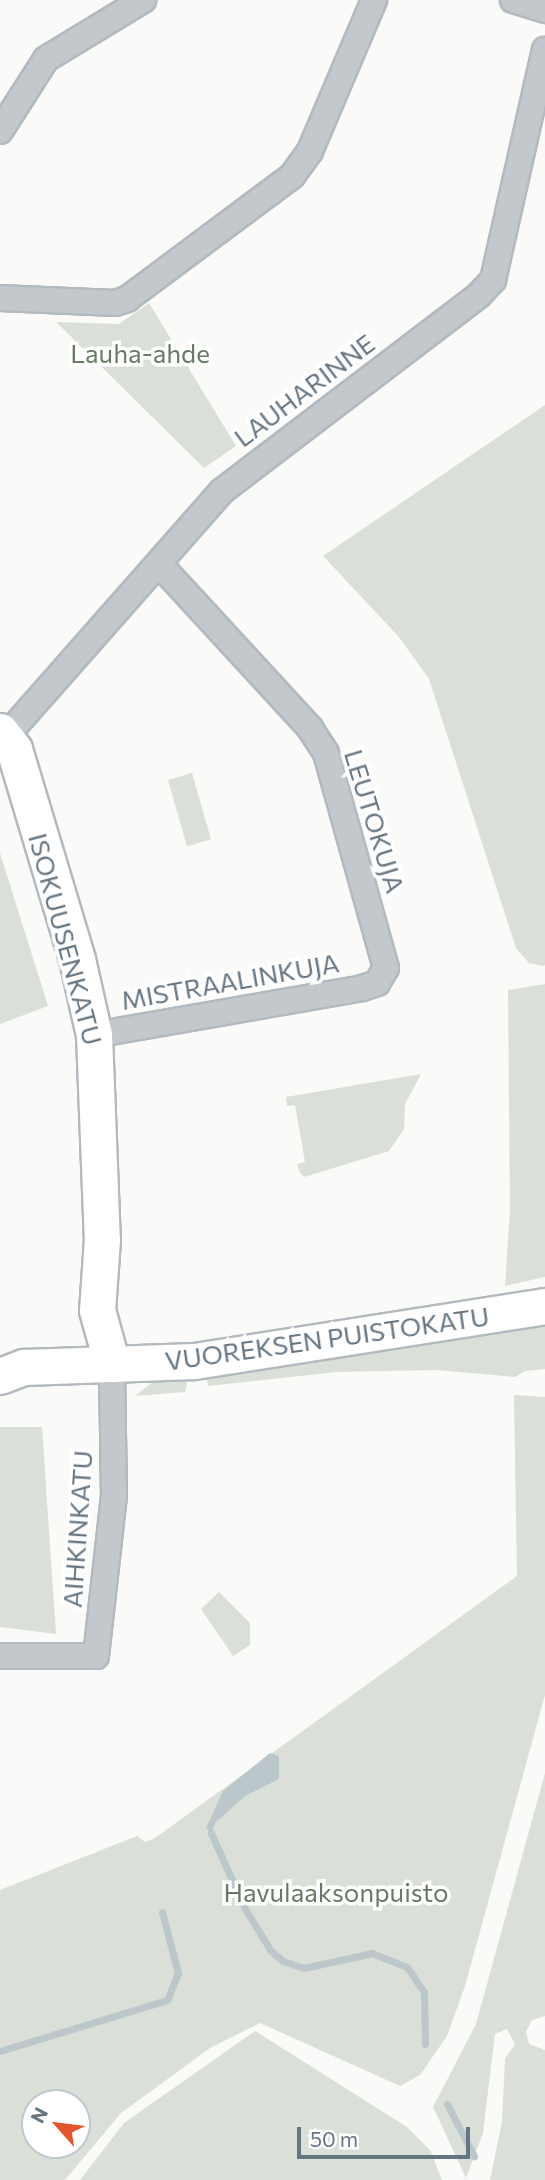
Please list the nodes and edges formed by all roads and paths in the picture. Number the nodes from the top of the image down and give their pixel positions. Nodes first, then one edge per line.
1 (143, 0) edge
2 (374, 0) edge
3 (513, 0) edge
4 (545, 10) edge
5 (545, 50) edge
6 (0, 131) edge
7 (0, 298) edge
8 (160, 565) junction
9 (3, 733) edge
10 (377, 983) joint
11 (94, 1035) junction
12 (545, 1306) edge
13 (111, 1364) junction
14 (8, 1368) edge
15 (0, 1656) edge

1 - 6 street
2 - 7 street
3 - 4 street
5 - 8 street, LAUHARINNE
8 - 9 street, LAUHARINNE
8 - 10 street, LEUTOKUJA
9 - 11 street, ISOKUUSENKATU
10 - 11 street, MISTRAALINKUJA
11 - 13 street, ISOKUUSENKATU
12 - 13 street, VUOREKSEN PUISTOKATU
13 - 14 street, VUOREKSEN PUISTOKATU
13 - 15 street, AIHKINKATU

